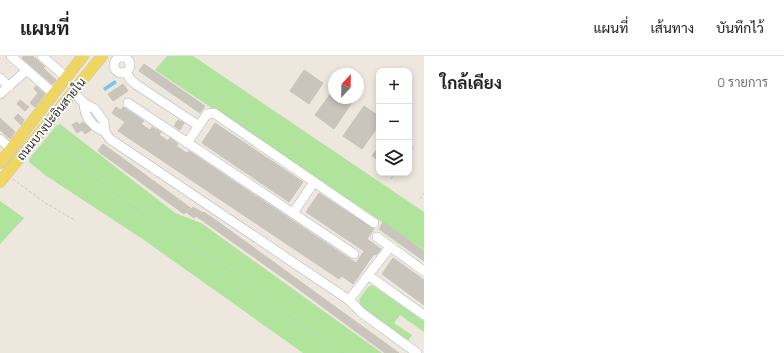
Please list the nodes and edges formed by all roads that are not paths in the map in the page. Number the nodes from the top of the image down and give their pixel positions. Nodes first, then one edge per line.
1 (11, 56) edge
2 (42, 56) edge
3 (83, 56) edge
4 (102, 56) edge
5 (116, 57) edge
6 (27, 70) junction
7 (66, 77) junction
8 (0, 78) edge
9 (9, 87) junction
10 (74, 92) junction
11 (53, 93) junction
12 (0, 94) edge
13 (128, 104) dead end
14 (199, 126) junction
15 (0, 139) edge
16 (187, 143) junction
17 (11, 149) junction
18 (0, 163) edge
19 (3, 178) edge
20 (314, 182) junction
21 (293, 214) junction
22 (374, 223) dead end
23 (377, 237) dead end
24 (390, 247) junction
25 (354, 254) dead end
26 (424, 271) edge
27 (369, 276) junction
28 (349, 300) junction
29 (424, 315) edge
30 (417, 353) edge

1 - 6 street
2 - 7 street
3 - 7 main road, ถนนบางปะอินสายใน
4 - 10 main road, ถนนบางปะอินสายใน
5 - 14 street
6 - 9 street
6 - 11 street
7 - 11 main road, ถนนบางปะอินสายใน
8 - 9 street
9 - 12 street
10 - 19 main road, ถนนบางปะอินสายใน
10 - 28 street
11 - 17 main road, ถนนบางปะอินสายใน
13 - 16 street
14 - 16 street
14 - 20 street
15 - 17 street
16 - 21 street
17 - 18 main road, ถนนบางปะอินสายใน
20 - 21 street
20 - 22 street
21 - 25 street
23 - 24 street
24 - 26 street
24 - 27 street
27 - 28 street
27 - 29 street
28 - 30 street

